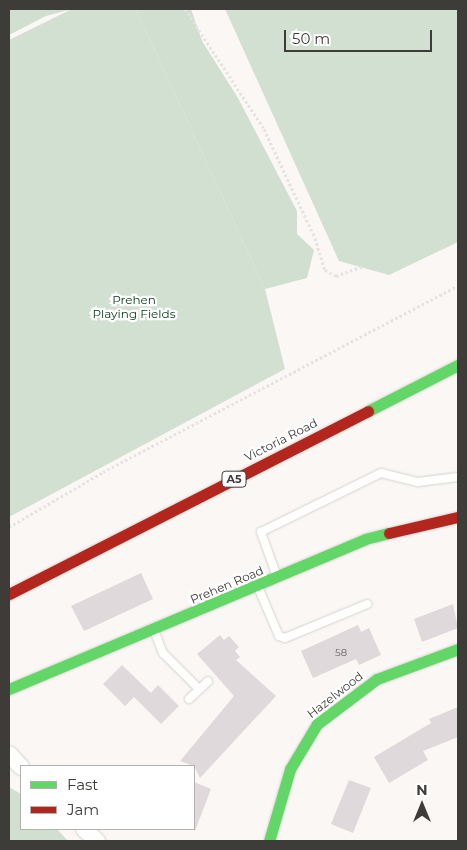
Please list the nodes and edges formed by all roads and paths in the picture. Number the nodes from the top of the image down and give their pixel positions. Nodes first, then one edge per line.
1 (185, 9) edge
2 (364, 266) dead end
3 (458, 286) edge
4 (458, 365) edge
5 (458, 477) edge
6 (458, 516) edge
7 (9, 527) edge
8 (278, 578) junction
9 (258, 586) junction
10 (9, 594) edge
11 (367, 604) dead end
12 (154, 630) junction
13 (458, 649) edge
14 (208, 681) dead end
15 (9, 689) edge
16 (199, 689) junction
17 (189, 699) dead end
18 (9, 754) edge
19 (20, 766) edge
20 (85, 830) edge
21 (97, 841) edge
22 (269, 841) edge

1 - 2 path
3 - 7 path
4 - 10 main road, Victoria Road / A5
5 - 8 lane
6 - 8 main road, Prehen Road
8 - 9 main road, Prehen Road
9 - 11 lane
9 - 12 main road, Prehen Road
12 - 15 main road, Prehen Road
12 - 16 lane
13 - 22 main road, Hazelwood
14 - 16 lane
16 - 17 lane
18 - 19 street
20 - 21 street

